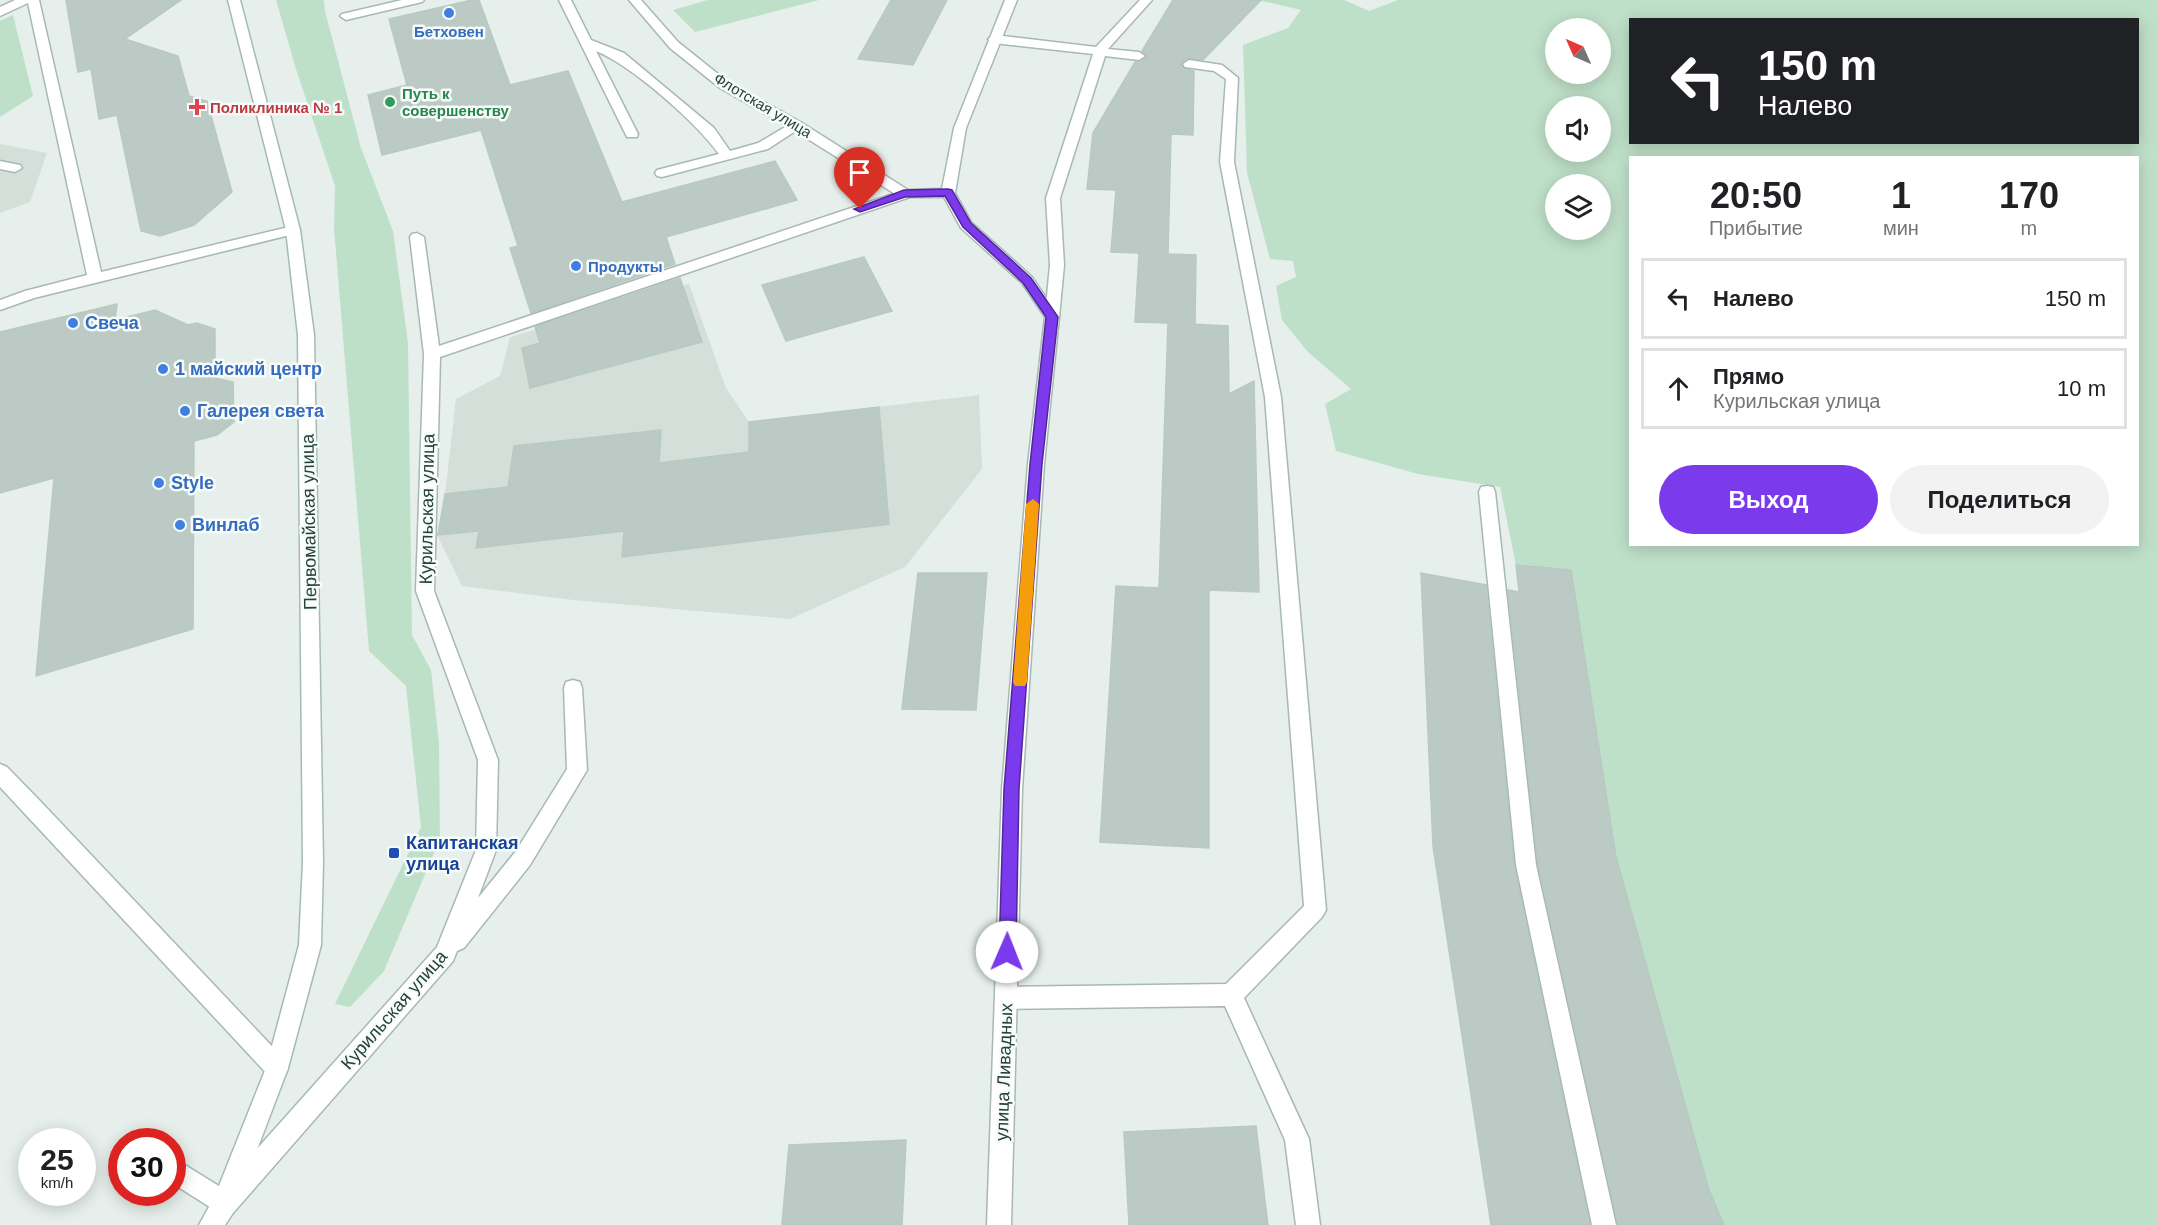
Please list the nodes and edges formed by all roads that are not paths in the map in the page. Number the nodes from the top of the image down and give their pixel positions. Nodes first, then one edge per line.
1 (24, 0) edge
2 (33, 0) edge
3 (234, 0) edge
4 (418, 0) edge
5 (565, 0) edge
6 (635, 0) edge
7 (1011, 0) edge
8 (1146, 0) edge
9 (0, 12) edge
10 (346, 16) dead end
11 (994, 39) junction
12 (586, 42) junction
13 (1101, 49) junction
14 (1139, 56) dead end
15 (1189, 64) dead end
16 (797, 126) junction
17 (632, 134) dead end
18 (727, 156) junction
19 (0, 165) edge
20 (15, 168) dead end
21 (662, 173) dead end
22 (948, 193) junction
23 (904, 194) junction
24 (293, 230) junction
25 (417, 237) dead end
26 (95, 277) junction
27 (0, 305) edge
28 (1052, 317) junction
29 (432, 354) junction
30 (1487, 492) dead end
31 (573, 688) dead end
32 (0, 773) edge
33 (446, 954) junction
34 (1231, 995) junction
35 (1006, 998) junction
36 (277, 1068) junction
37 (186, 1178) edge
38 (224, 1204) junction
39 (211, 1225) edge
40 (999, 1225) edge
41 (1308, 1225) edge
42 (1604, 1225) edge

1 - 9 street
2 - 26 street
3 - 24 street, Первомайская улица
4 - 10 street
5 - 12 street
6 - 16 street, Флотская улица
7 - 11 street
8 - 13 street
11 - 13 street
11 - 22 street
12 - 17 street
12 - 18 street
13 - 14 street
13 - 28 street, улица Ливадных
15 - 34 street
16 - 18 street
16 - 23 street, Флотская улица
18 - 21 street
19 - 20 street
22 - 23 street
22 - 28 street
23 - 29 street
24 - 26 street
24 - 36 street, Первомайская улица
25 - 29 street, Курильская улица
26 - 27 street
28 - 35 street, улица Ливадных
29 - 33 street, Курильская улица
30 - 42 street
31 - 33 street
32 - 36 street
33 - 38 street, Курильская улица
34 - 35 street
34 - 41 street
35 - 40 street, улица Ливадных
36 - 38 street
37 - 38 street
38 - 39 street

